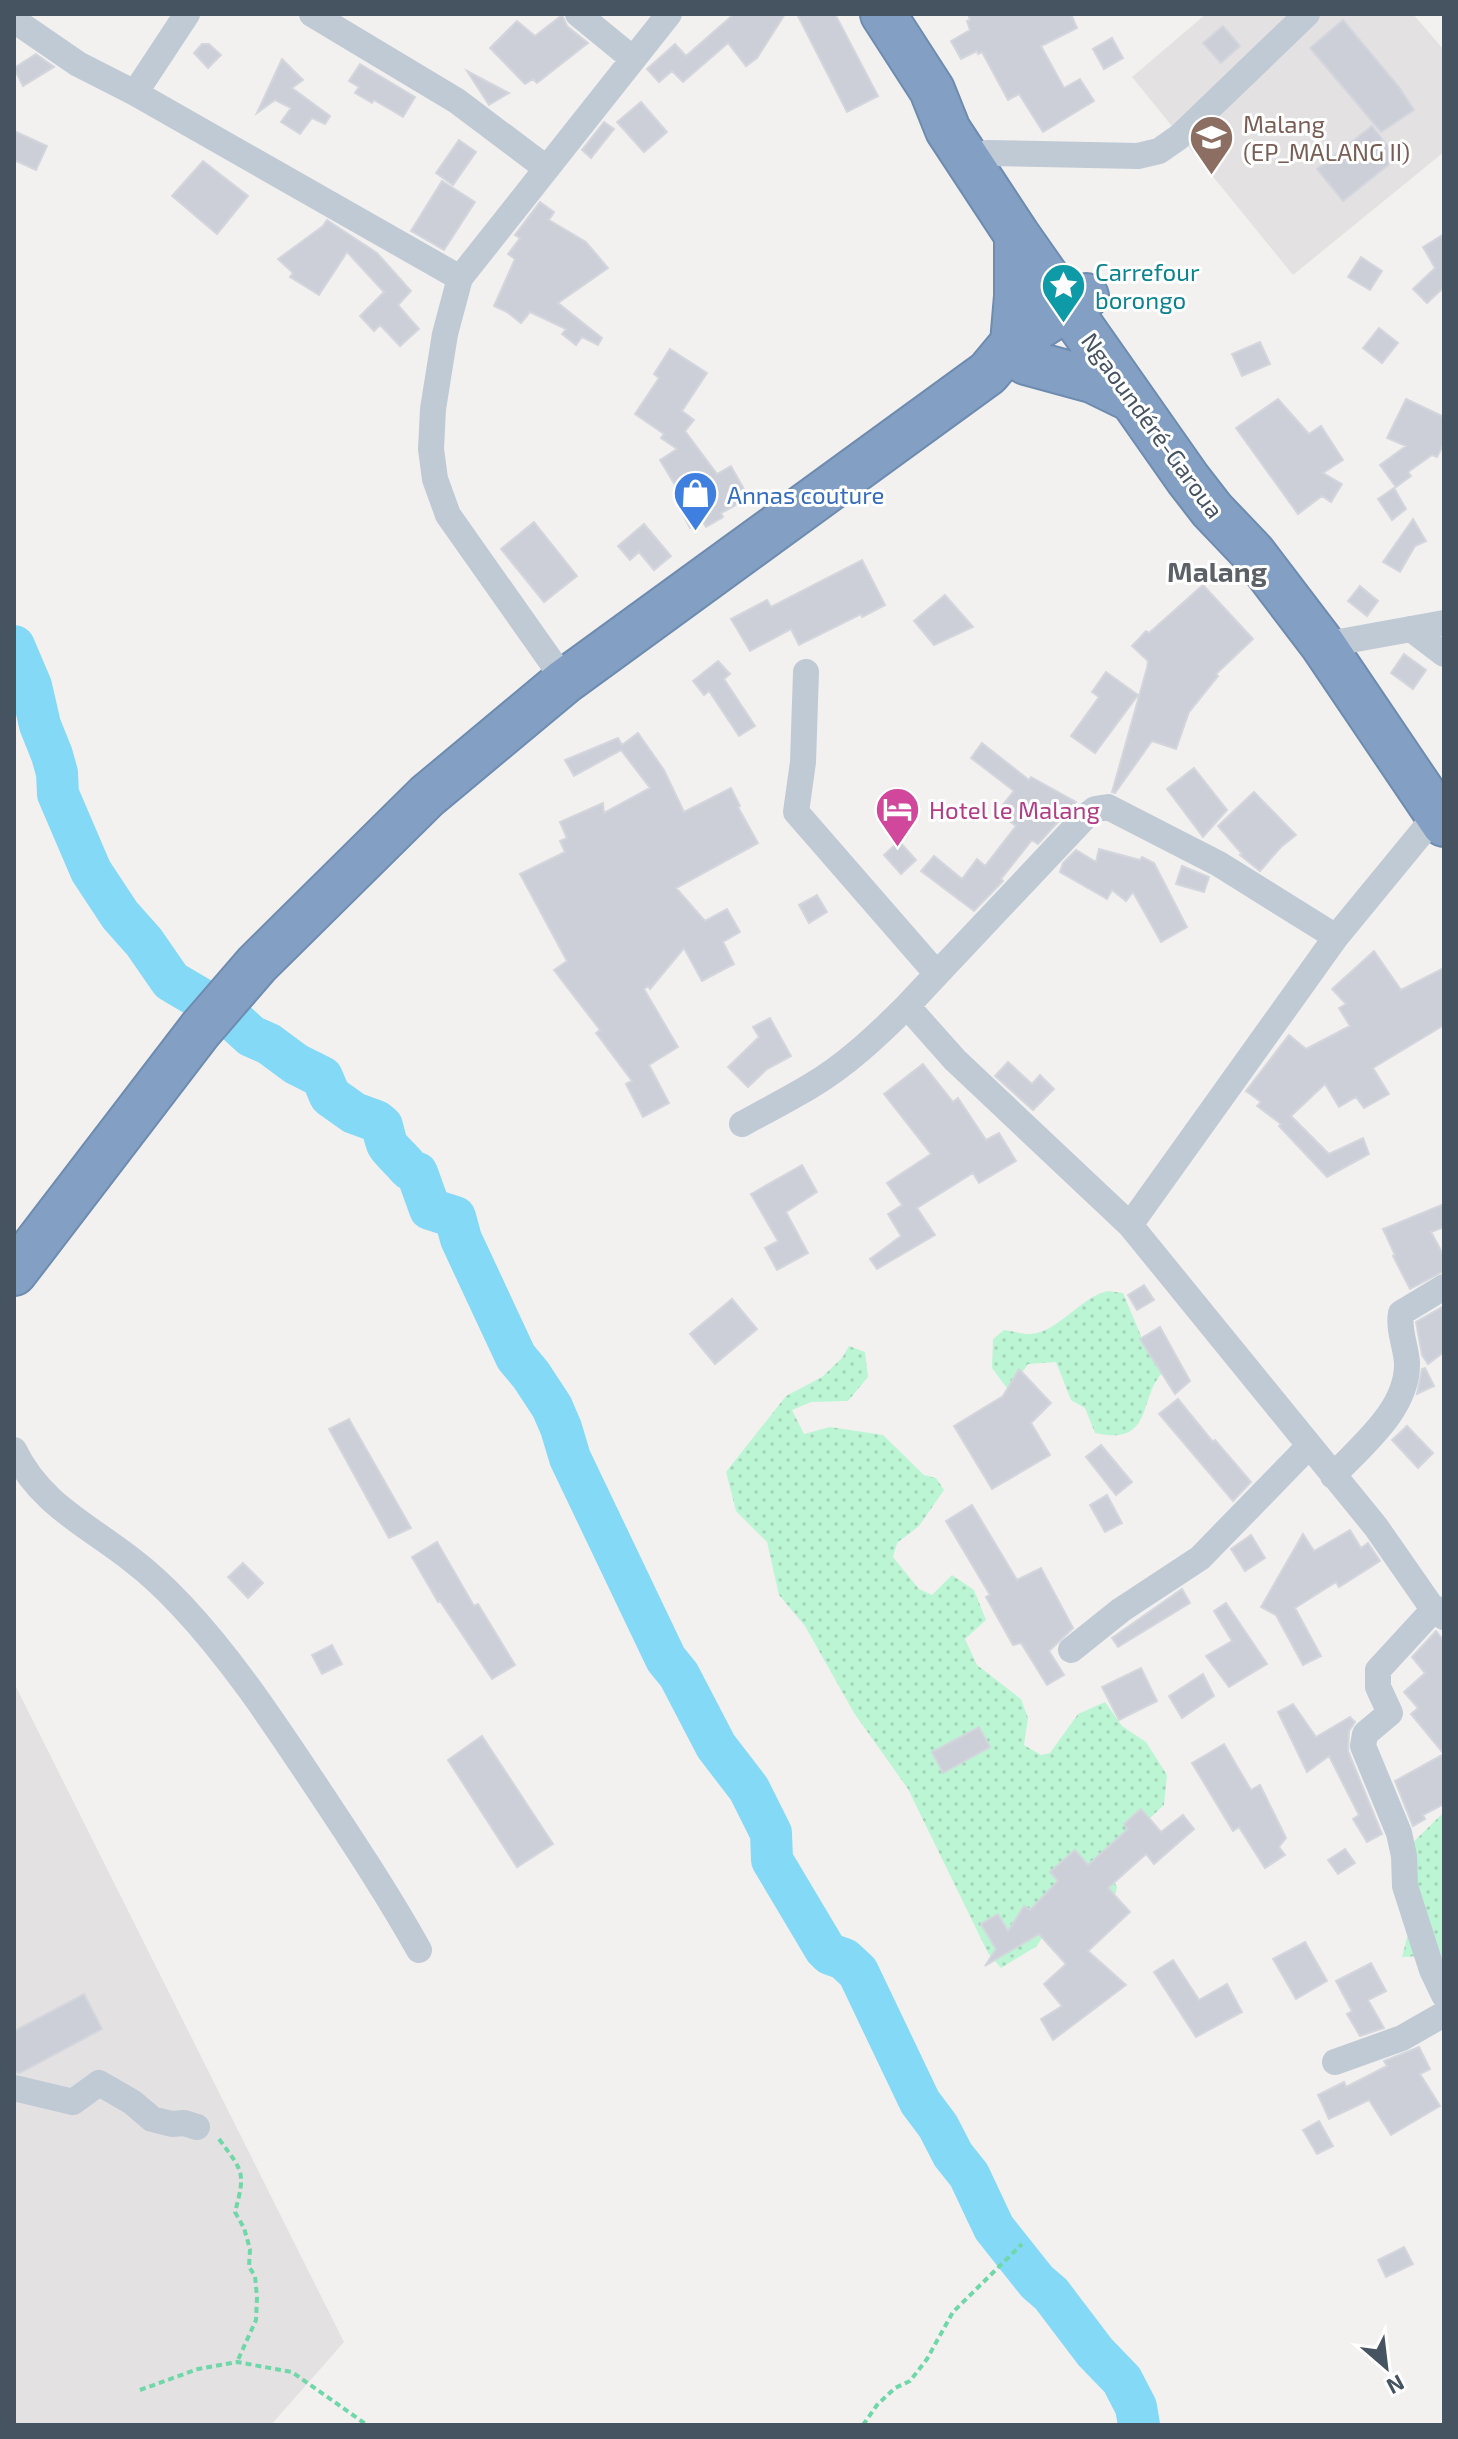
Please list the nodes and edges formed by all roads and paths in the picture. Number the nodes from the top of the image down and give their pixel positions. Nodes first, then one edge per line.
1 (187, 14) edge
2 (578, 14) edge
3 (669, 14) edge
4 (883, 14) edge
5 (317, 15) edge
6 (1302, 16) edge
7 (14, 20) edge
8 (633, 59) junction
9 (932, 90) junction
10 (135, 93) junction
11 (987, 153) junction
12 (546, 168) junction
13 (1017, 235) junction
14 (460, 278) junction
15 (1084, 313) junction
16 (1009, 359) junction
17 (1131, 399) junction
18 (1253, 553) junction
19 (1444, 623) edge
20 (1411, 629) junction
21 (1323, 645) junction
22 (1444, 654) edge
23 (806, 672) dead end
24 (565, 681) junction
25 (1440, 819) edge
26 (1336, 937) junction
27 (937, 974) junction
28 (907, 1006) junction
29 (742, 1124) dead end
30 (1130, 1225) junction
31 (14, 1273) edge
32 (1444, 1287) edge
33 (1309, 1446) junction
34 (14, 1450) edge
35 (1333, 1476) junction
36 (1440, 1612) edge
37 (1071, 1650) dead end
38 (419, 1950) dead end
39 (1444, 1995) edge
40 (1444, 2014) edge
41 (1335, 2062) dead end
42 (14, 2088) edge
43 (197, 2127) joint
44 (1022, 2244) dead end
45 (237, 2362) junction
46 (140, 2390) dead end
47 (367, 2425) edge
48 (863, 2425) edge

1 - 10 street
2 - 8 street
3 - 8 street
4 - 9 highway, Ngaoundéré-Garoua
5 - 12 street
6 - 11 street
7 - 10 street
8 - 12 street
9 - 11 highway, Ngaoundéré-Garoua
9 - 13 highway, Ngaoundéré-Garoua
10 - 14 street
11 - 15 highway, Ngaoundéré-Garoua
12 - 14 street
13 - 15 highway, Ngaoundéré-Garoua
13 - 16 highway
14 - 24 street
15 - 16 highway
15 - 17 highway, Ngaoundéré-Garoua
15 - 18 highway, Ngaoundéré-Garoua
16 - 17 highway
16 - 24 highway
17 - 18 highway, Ngaoundéré-Garoua
18 - 21 highway, Ngaoundéré-Garoua
19 - 20 street
20 - 21 street
20 - 22 street
21 - 25 highway, Ngaoundéré-Garoua
23 - 27 street
24 - 31 highway
25 - 26 street
26 - 27 street
26 - 30 street
27 - 28 street
28 - 29 street
28 - 30 street
30 - 33 street
32 - 35 street
33 - 35 street
33 - 37 street
34 - 38 street
35 - 36 street
36 - 39 street
40 - 41 street
42 - 43 street
43 - 45 path
44 - 48 path
45 - 46 path
45 - 47 path

